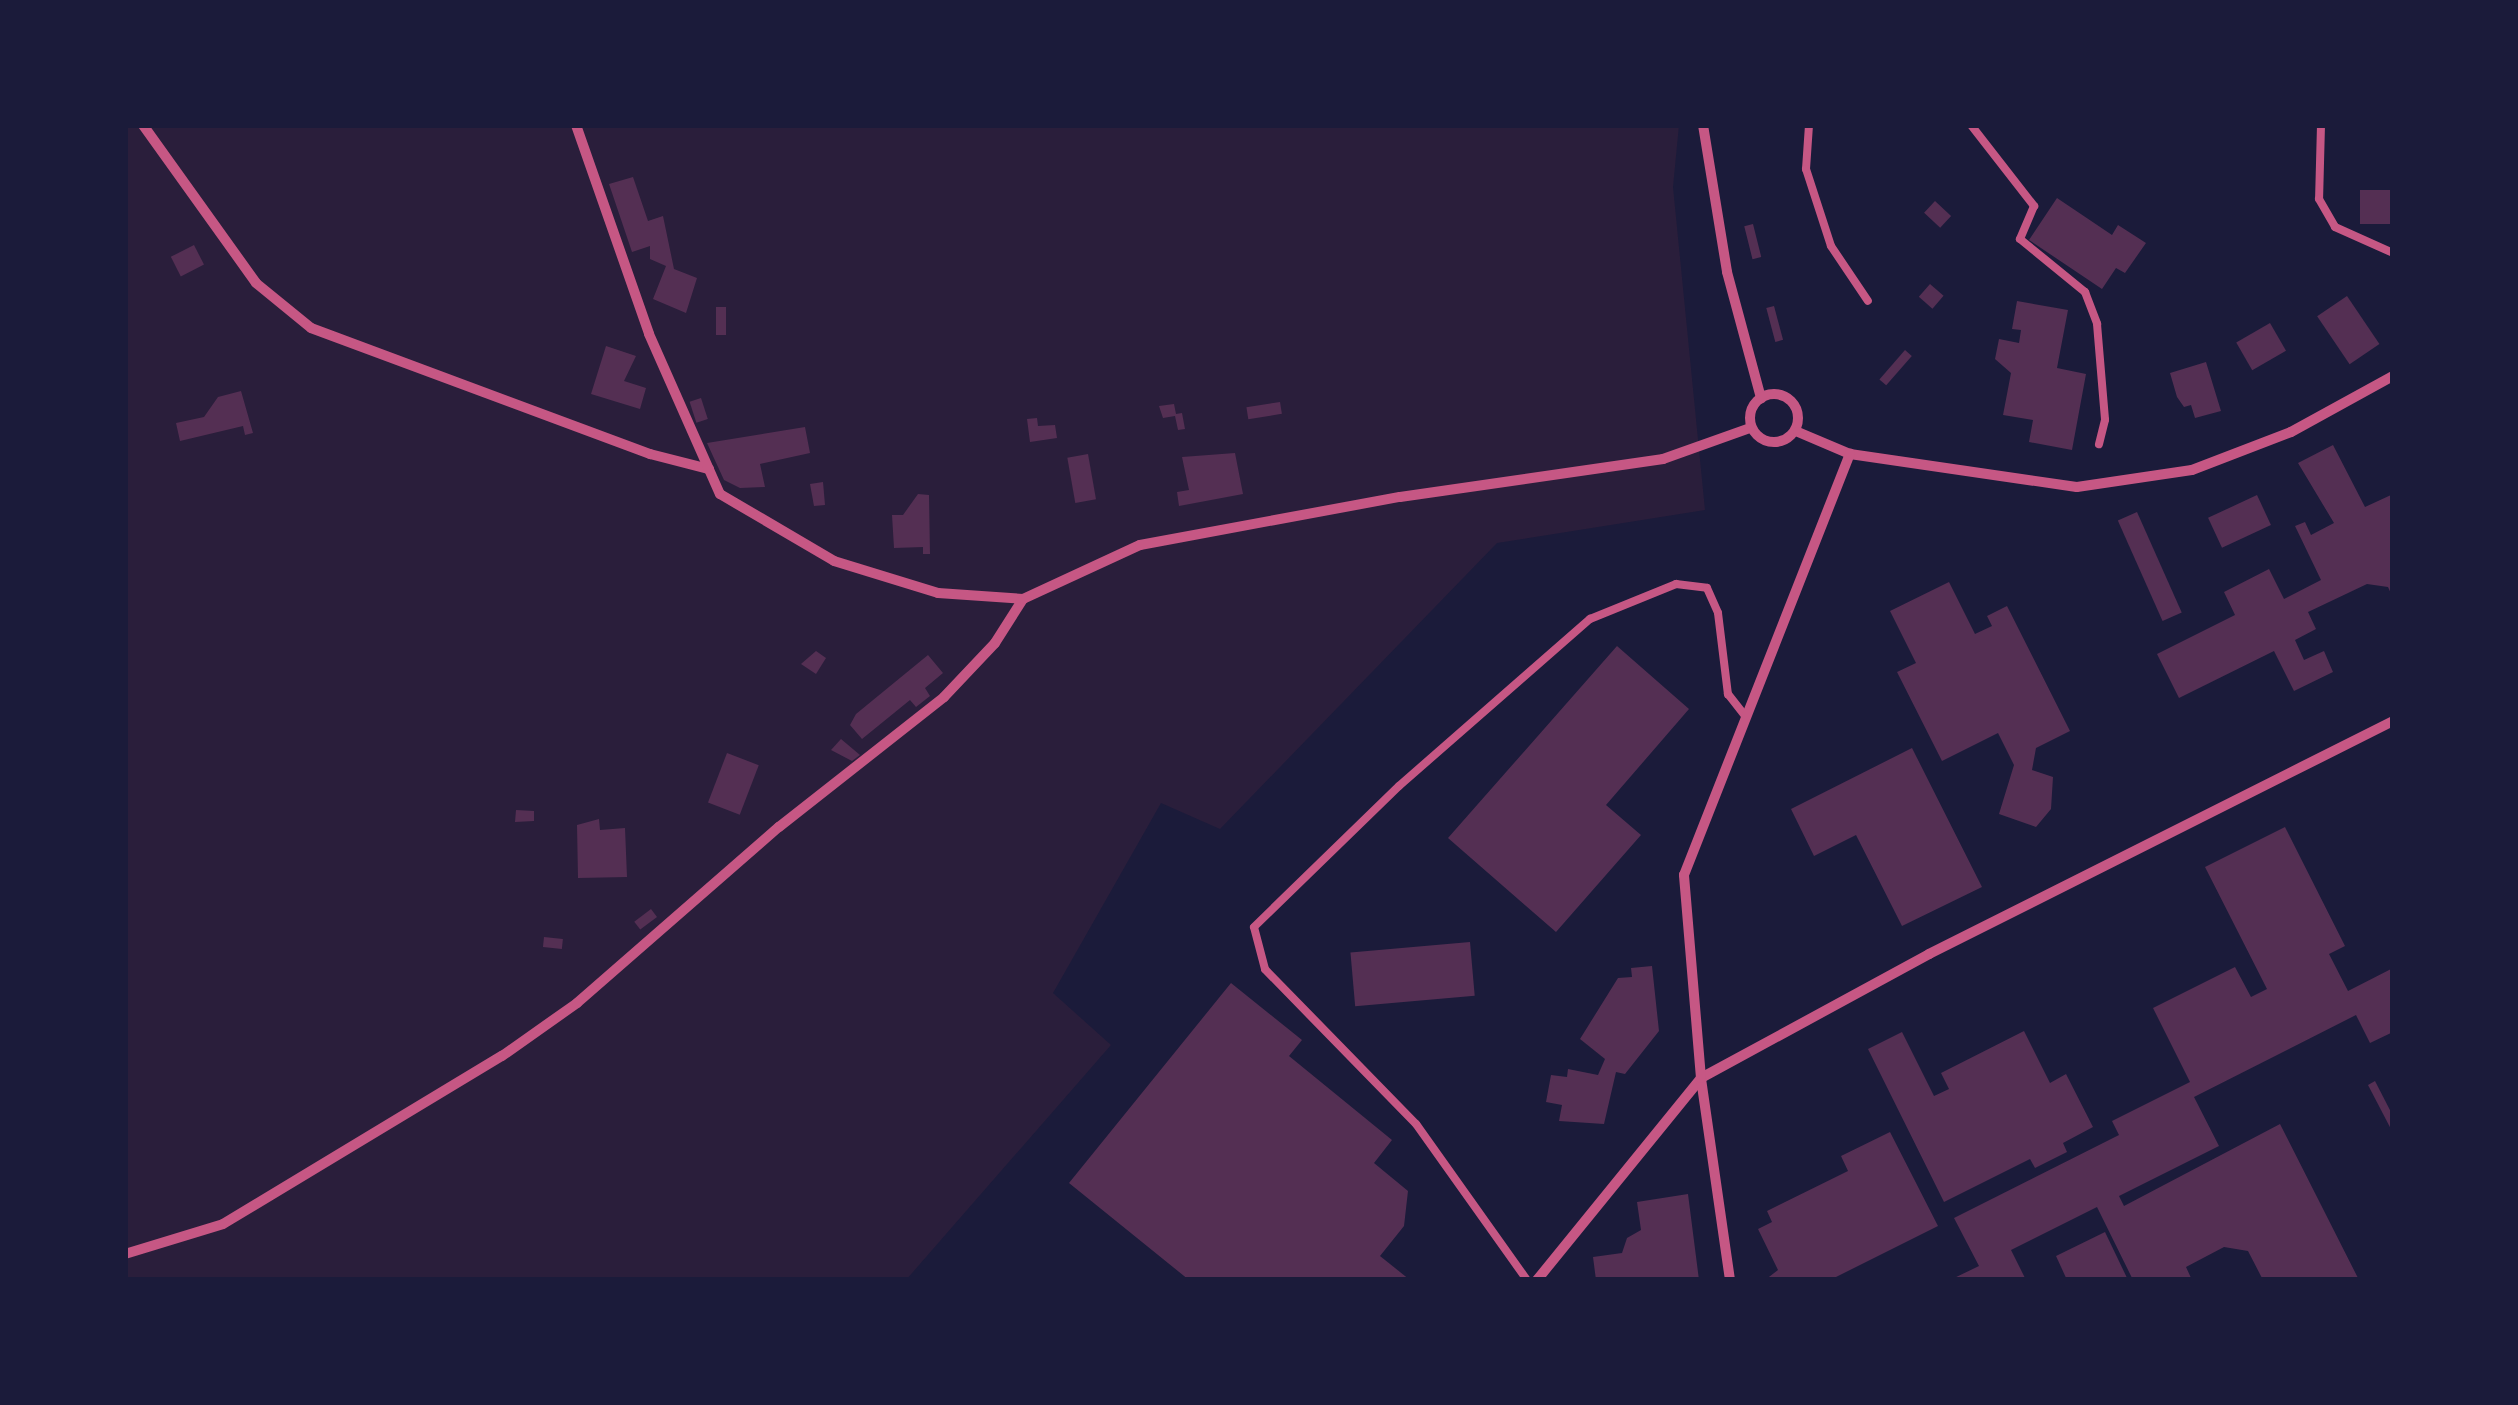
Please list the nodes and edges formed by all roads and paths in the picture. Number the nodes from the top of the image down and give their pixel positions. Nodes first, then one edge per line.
1 (143, 125) edge
2 (576, 125) edge
3 (1702, 125) edge
4 (1809, 125) edge
5 (1971, 125) edge
6 (2321, 125) edge
7 (2393, 252) edge
8 (1868, 302) dead end
9 (2393, 376) edge
10 (1762, 398) junction
11 (1750, 428) junction
12 (1798, 432) junction
13 (2098, 444) dead end
14 (1850, 454) junction
15 (709, 468) junction
16 (1023, 600) junction
17 (1744, 716) junction
18 (2393, 721) edge
19 (1701, 1078) junction
20 (125, 1254) edge
21 (1527, 1280) edge
22 (1536, 1280) edge
23 (1730, 1280) edge

1 - 15 street
2 - 15 street
3 - 10 street
4 - 8 lane
5 - 13 lane
6 - 7 lane
9 - 14 street
10 - 11 street
10 - 12 street
11 - 12 street
11 - 16 street
12 - 14 street
14 - 17 street
15 - 16 street
16 - 20 street
17 - 19 street
17 - 21 lane
18 - 19 street
19 - 22 street
19 - 23 street

